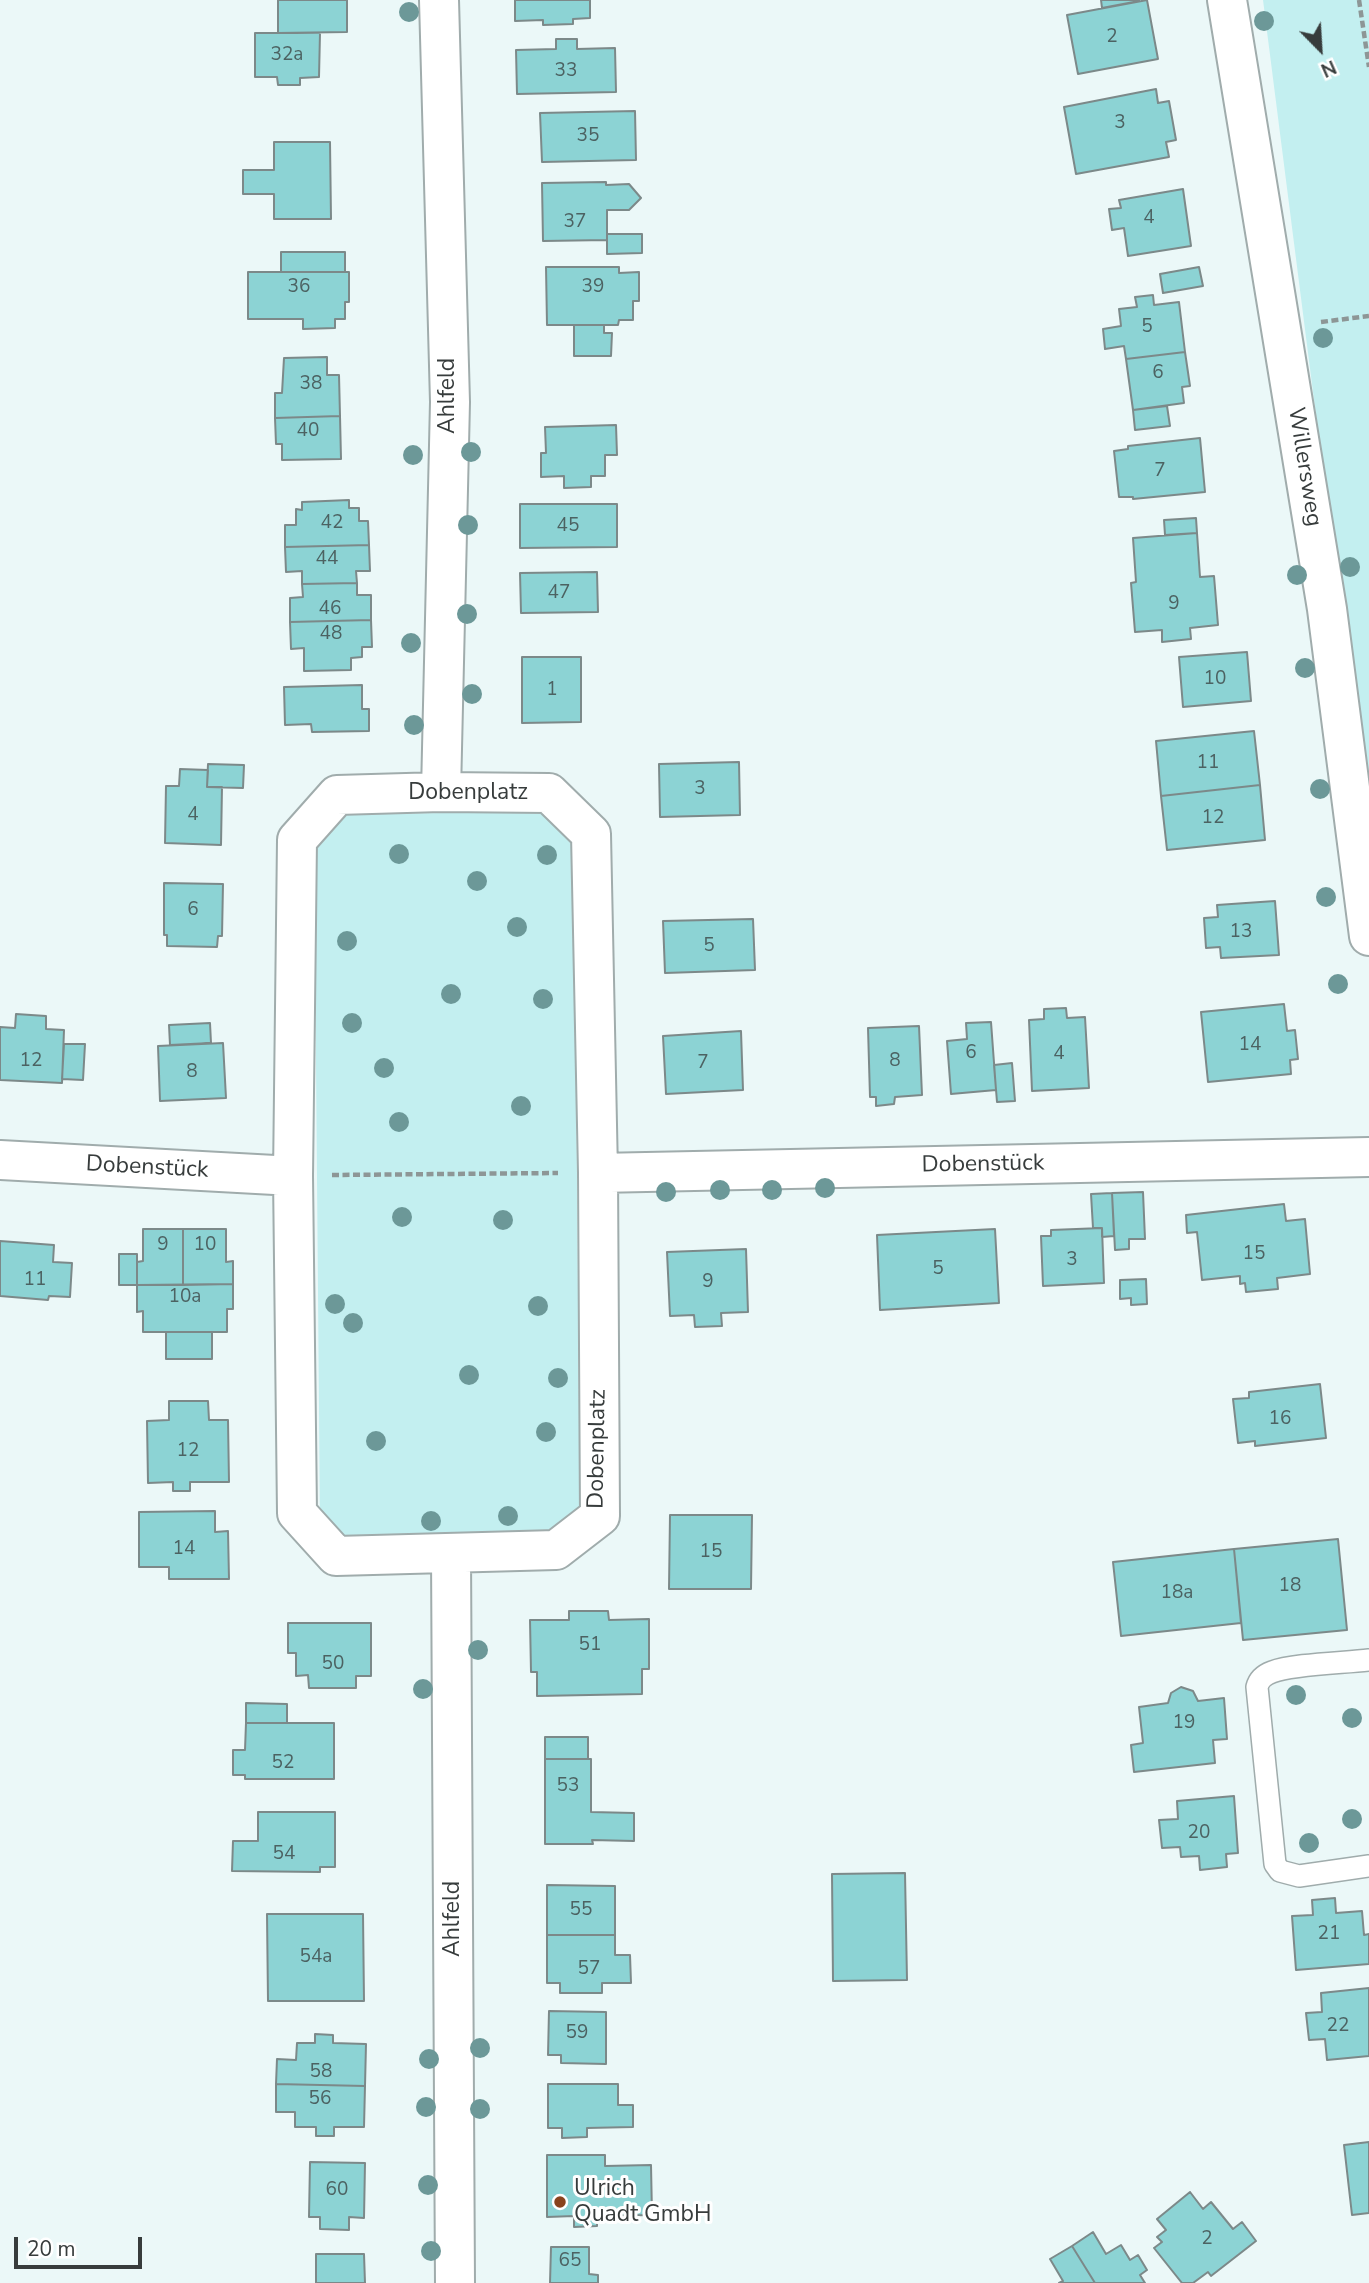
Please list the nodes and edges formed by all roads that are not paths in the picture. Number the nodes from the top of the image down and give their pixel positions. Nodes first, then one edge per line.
1 (439, 0) edge
2 (1227, 0) edge
3 (441, 792) junction
4 (1369, 936) edge
5 (1369, 1157) edge
6 (0, 1160) edge
7 (598, 1173) junction
8 (293, 1176) junction
9 (451, 1555) junction
10 (1369, 1660) edge
11 (1369, 1866) edge
12 (455, 2283) edge

1 - 3 street, Ahlfeld
2 - 4 street, Willersweg
3 - 7 street, Dobenplatz
3 - 8 street, Dobenplatz
5 - 7 street, Dobenstück
6 - 8 street, Dobenstück
7 - 9 street, Dobenplatz
8 - 9 street, Dobenplatz
9 - 12 street, Ahlfeld
10 - 11 lane

